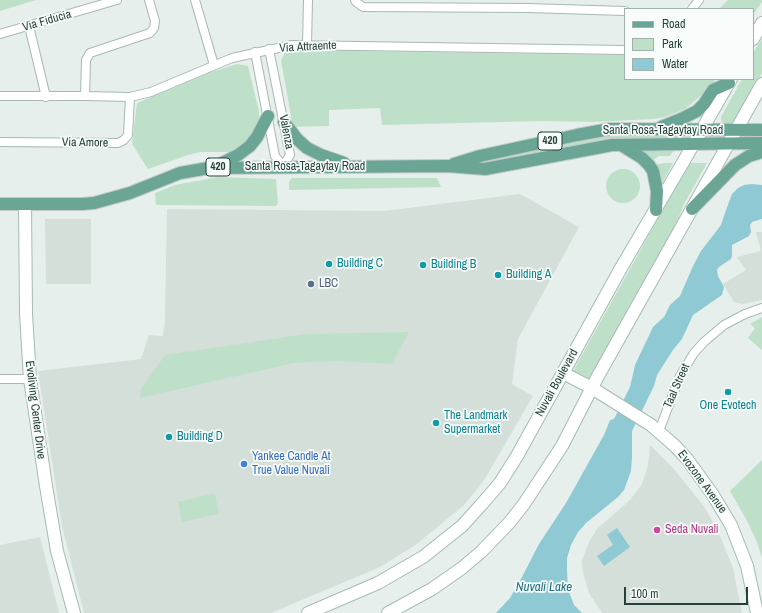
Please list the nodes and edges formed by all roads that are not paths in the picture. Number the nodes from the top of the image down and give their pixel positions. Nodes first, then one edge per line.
1 (117, 0) edge
2 (149, 0) edge
3 (195, 0) edge
4 (308, 0) edge
5 (355, 0) edge
6 (699, 0) edge
7 (693, 8) edge
8 (624, 11) edge
9 (762, 23) edge
10 (29, 26) junction
11 (0, 34) edge
12 (754, 37) edge
13 (307, 45) junction
14 (269, 50) junction
15 (624, 50) edge
16 (255, 52) junction
17 (214, 65) junction
18 (730, 81) edge
19 (762, 84) edge
20 (0, 96) edge
21 (85, 96) junction
22 (46, 97) junction
23 (130, 97) junction
24 (268, 116) junction
25 (284, 122) junction
26 (654, 129) junction
27 (702, 130) junction
28 (736, 130) junction
29 (762, 130) edge
30 (0, 142) edge
31 (695, 143) junction
32 (728, 143) junction
33 (762, 143) edge
34 (621, 145) junction
35 (762, 152) edge
36 (283, 166) junction
37 (447, 166) junction
38 (214, 167) junction
39 (356, 167) junction
40 (0, 204) edge
41 (25, 204) junction
42 (692, 209) junction
43 (656, 210) junction
44 (762, 308) edge
45 (562, 376) junction
46 (0, 379) edge
47 (30, 379) junction
48 (590, 391) junction
49 (659, 431) junction
50 (334, 602) junction
51 (74, 613) edge
52 (308, 613) edge
53 (319, 613) edge
54 (388, 613) edge
55 (757, 613) edge

1 - 10 street, Via Fiducia
2 - 21 street
3 - 17 street
4 - 13 street
5 - 8 street
6 - 7 street
9 - 12 main road
10 - 11 street, Via Fiducia
10 - 22 street
13 - 14 street, Via Attraente
13 - 15 street, Via Attraente
14 - 16 street, Via Attraente
14 - 25 street, Valenza
16 - 17 street, Via Attraente
16 - 24 street, Valenza
17 - 23 street, Via Attraente
18 - 26 main road
18 - 27 main road, Nuvali Boulevard
19 - 28 main road
20 - 22 street, Via Attraente
21 - 22 street, Via Attraente
21 - 23 street, Via Attraente
23 - 30 street, Via Amore
24 - 36 street, Valenza
24 - 38 main road
25 - 36 street, Valenza
25 - 39 main road
26 - 27 main road, Santa Rosa-Tagaytay Road / 420
26 - 37 main road, Santa Rosa-Tagaytay Road / 420
27 - 28 main road, Santa Rosa-Tagaytay Road / 420
27 - 31 main road, Nuvali Boulevard
28 - 29 main road, Santa Rosa-Tagaytay Road / 420
28 - 32 main road
31 - 32 main road, Santa Rosa-Tagaytay Road / 420
31 - 34 main road, Santa Rosa-Tagaytay Road / 420
31 - 43 main road, Nuvali Boulevard
32 - 33 main road, Santa Rosa-Tagaytay Road / 420
32 - 42 main road
34 - 37 main road, Santa Rosa-Tagaytay Road / 420
34 - 43 main road
35 - 42 main road
36 - 38 main road, Santa Rosa-Tagaytay Road / 420
36 - 39 main road, Santa Rosa-Tagaytay Road / 420
37 - 39 main road, Santa Rosa-Tagaytay Road / 420
38 - 41 main road, Santa Rosa-Tagaytay Road / 420
40 - 41 main road, Santa Rosa-Tagaytay Road / 420
41 - 47 main road, Evoliving Center Drive
42 - 48 main road
43 - 45 main road, Nuvali Boulevard
44 - 49 street, Taal Street
45 - 48 main road, Evozone Avenue
45 - 50 main road, Nuvali Boulevard
46 - 47 street
47 - 51 main road, Evoliving Center Drive
48 - 49 main road, Evozone Avenue
48 - 54 main road
49 - 55 main road, Evozone Avenue
50 - 52 main road, Nuvali Boulevard
50 - 53 main road

